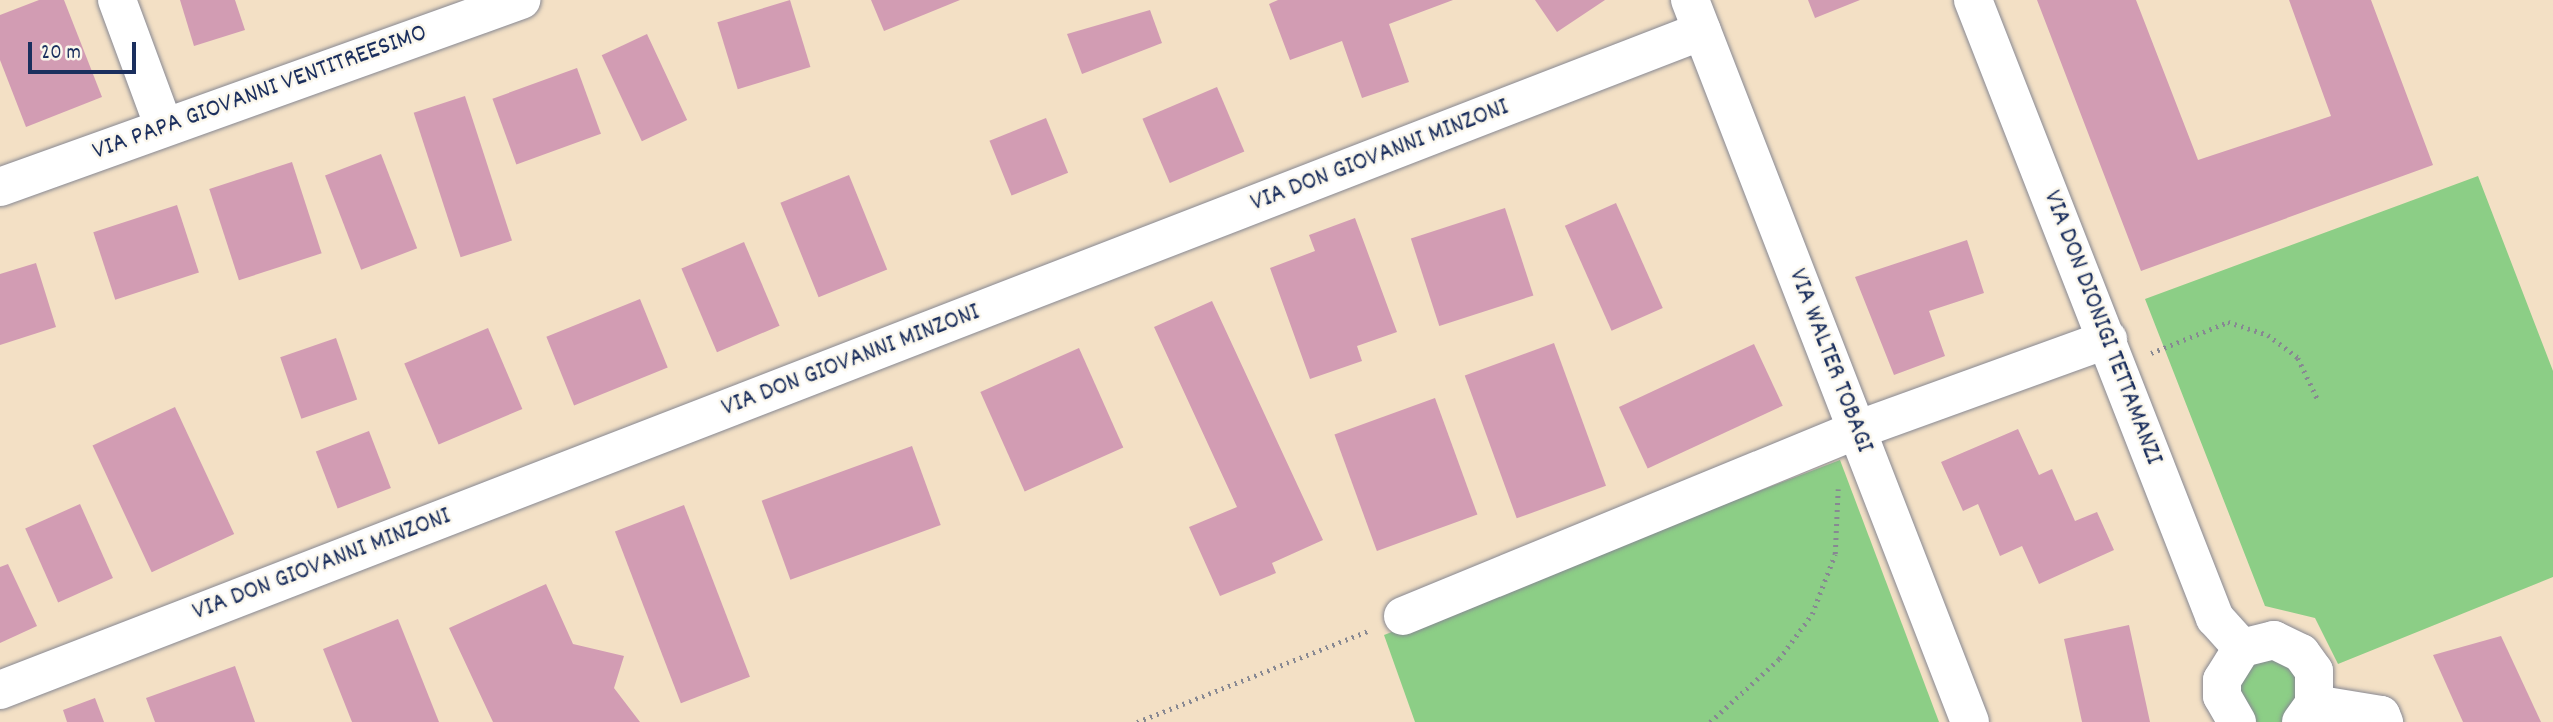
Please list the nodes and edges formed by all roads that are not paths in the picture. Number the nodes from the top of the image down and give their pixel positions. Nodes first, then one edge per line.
1 (117, 0) edge
2 (521, 0) edge
3 (1973, 0) edge
4 (1696, 16) edge
5 (164, 127) junction
6 (0, 187) edge
7 (2113, 355) junction
8 (1857, 430) junction
9 (1404, 616) road end
10 (2242, 648) junction
11 (0, 690) edge
12 (2308, 713) edge
13 (1970, 722) edge
14 (2237, 722) edge
15 (2384, 722) edge

1 - 5 street
2 - 5 street, VIA PAPA GIOVANNI VENTITREESIMO
3 - 7 street, VIA DON DIONIGI TETTAMANZI
4 - 8 street, VIA WALTER TOBAGI
4 - 11 street, VIA DON GIOVANNI MINZONI
5 - 6 street, VIA PAPA GIOVANNI VENTITREESIMO
7 - 8 street
7 - 10 street, VIA DON DIONIGI TETTAMANZI
8 - 9 street
8 - 13 street, VIA WALTER TOBAGI
10 - 12 street
10 - 14 street
12 - 15 street

